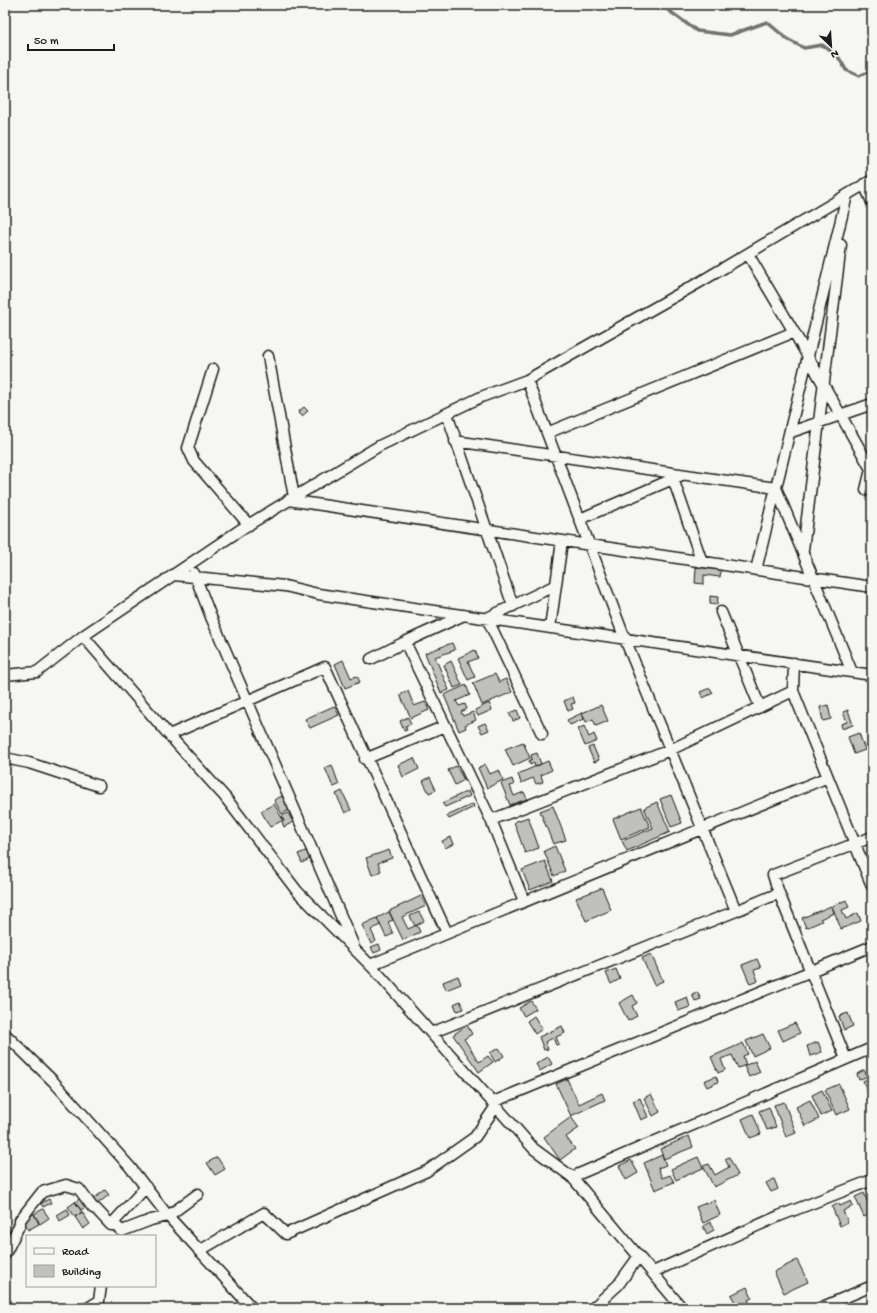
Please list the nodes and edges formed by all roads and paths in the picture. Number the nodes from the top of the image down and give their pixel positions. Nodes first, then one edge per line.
1 (868, 182) edge
2 (847, 195) junction
3 (872, 202) edge
4 (748, 254) junction
5 (794, 332) junction
6 (268, 356) dead end
7 (808, 359) junction
8 (213, 369) dead end
9 (527, 380) junction
10 (823, 386) junction
11 (872, 404) edge
12 (447, 414) junction
13 (840, 415) junction
14 (819, 422) junction
15 (790, 432) junction
16 (547, 433) junction
17 (455, 441) junction
18 (556, 456) junction
19 (871, 467) edge
20 (675, 475) junction
21 (776, 488) junction
22 (866, 490) dead end
23 (291, 498) junction
24 (580, 519) junction
25 (249, 525) junction
26 (486, 530) junction
27 (562, 541) junction
28 (589, 545) junction
29 (803, 550) junction
30 (702, 562) junction
31 (191, 563) junction
32 (756, 570) junction
33 (174, 575) junction
34 (196, 577) junction
35 (814, 578) junction
36 (556, 585) junction
37 (872, 587) edge
38 (513, 606) junction
39 (721, 612) dead end
40 (465, 615) junction
41 (486, 618) junction
42 (550, 628) junction
43 (83, 636) junction
44 (625, 639) junction
45 (405, 642) junction
46 (739, 655) junction
47 (371, 659) dead end
48 (794, 663) junction
49 (852, 672) junction
50 (872, 674) edge
51 (5, 676) edge
52 (793, 691) junction
53 (247, 701) junction
54 (760, 707) junction
55 (446, 726) junction
56 (542, 734) dead end
57 (169, 735) junction
58 (670, 750) junction
59 (5, 758) edge
60 (365, 759) junction
61 (828, 777) junction
62 (99, 786) dead end
63 (491, 820) junction
64 (702, 829) junction
65 (872, 837) edge
66 (855, 844) junction
67 (872, 886) edge
68 (779, 893) junction
69 (524, 901) junction
70 (736, 911) junction
71 (447, 933) junction
72 (872, 946) edge
73 (356, 950) junction
74 (370, 965) junction
75 (811, 970) junction
76 (431, 1033) junction
77 (5, 1034) edge
78 (872, 1048) edge
79 (846, 1059) junction
80 (494, 1104) junction
81 (572, 1177) junction
82 (872, 1180) edge
83 (146, 1187) junction
84 (198, 1194) dead end
85 (168, 1216) junction
86 (111, 1225) junction
87 (122, 1234) edge
88 (199, 1250) junction
89 (5, 1254) edge
90 (639, 1256) junction
91 (653, 1272) junction
92 (872, 1286) edge
93 (101, 1287) edge
94 (98, 1305) edge
95 (88, 1308) edge
96 (252, 1308) edge
97 (593, 1308) edge
98 (682, 1308) edge
99 (820, 1308) edge

1 - 2 street
1 - 3 street
2 - 4 street
2 - 7 street
2 - 10 street
4 - 5 street
4 - 9 street
5 - 7 street
5 - 16 street
6 - 23 street
7 - 10 street
7 - 15 street
8 - 25 street
9 - 12 street
9 - 16 street
10 - 13 street
10 - 14 street
11 - 13 street
12 - 17 street
12 - 23 street
13 - 14 street
13 - 19 street
14 - 15 street
14 - 29 street
15 - 21 street
16 - 18 street
17 - 18 street
17 - 26 street
18 - 20 street
18 - 24 street
19 - 22 street
20 - 21 street
20 - 24 street
20 - 30 street
21 - 29 street
21 - 32 street
23 - 25 street
23 - 26 street
24 - 28 street
25 - 31 street
26 - 27 street
26 - 38 street
27 - 28 street
27 - 36 street
28 - 30 street
28 - 44 street
29 - 35 street
30 - 32 street
31 - 33 street
31 - 34 street
32 - 35 street
33 - 34 street
33 - 43 street
34 - 40 street
34 - 53 street
35 - 37 street
35 - 49 street
36 - 38 street
36 - 42 street
38 - 41 street
39 - 46 street
40 - 41 street
40 - 45 street
41 - 42 street
41 - 56 street
42 - 44 street
43 - 51 street
43 - 57 street
44 - 46 street
44 - 58 street
45 - 47 street
45 - 55 street
46 - 48 street
46 - 54 street
48 - 49 street
48 - 52 street
49 - 50 street
52 - 54 street
52 - 61 street
53 - 57 street
53 - 60 street
53 - 73 street
54 - 58 street
55 - 60 street
55 - 63 street
57 - 73 street
58 - 63 street
58 - 64 street
59 - 62 street
60 - 71 street
61 - 64 street
61 - 66 street
63 - 69 street
64 - 69 street
64 - 70 street
65 - 66 street
66 - 67 street
66 - 68 street
68 - 70 street
68 - 75 street
69 - 71 street
70 - 76 street
71 - 74 street
72 - 75 street
73 - 74 street
74 - 76 street
75 - 79 street
75 - 80 street
76 - 80 street
77 - 83 street
78 - 79 street
79 - 81 street
80 - 81 street
80 - 88 street
81 - 90 street
82 - 91 street
83 - 85 street
83 - 86 street
84 - 85 street
85 - 87 street
85 - 88 street
86 - 87 street
86 - 89 street
88 - 96 street
90 - 91 street
90 - 97 street
91 - 98 street
92 - 99 street
93 - 94 street
94 - 95 street

